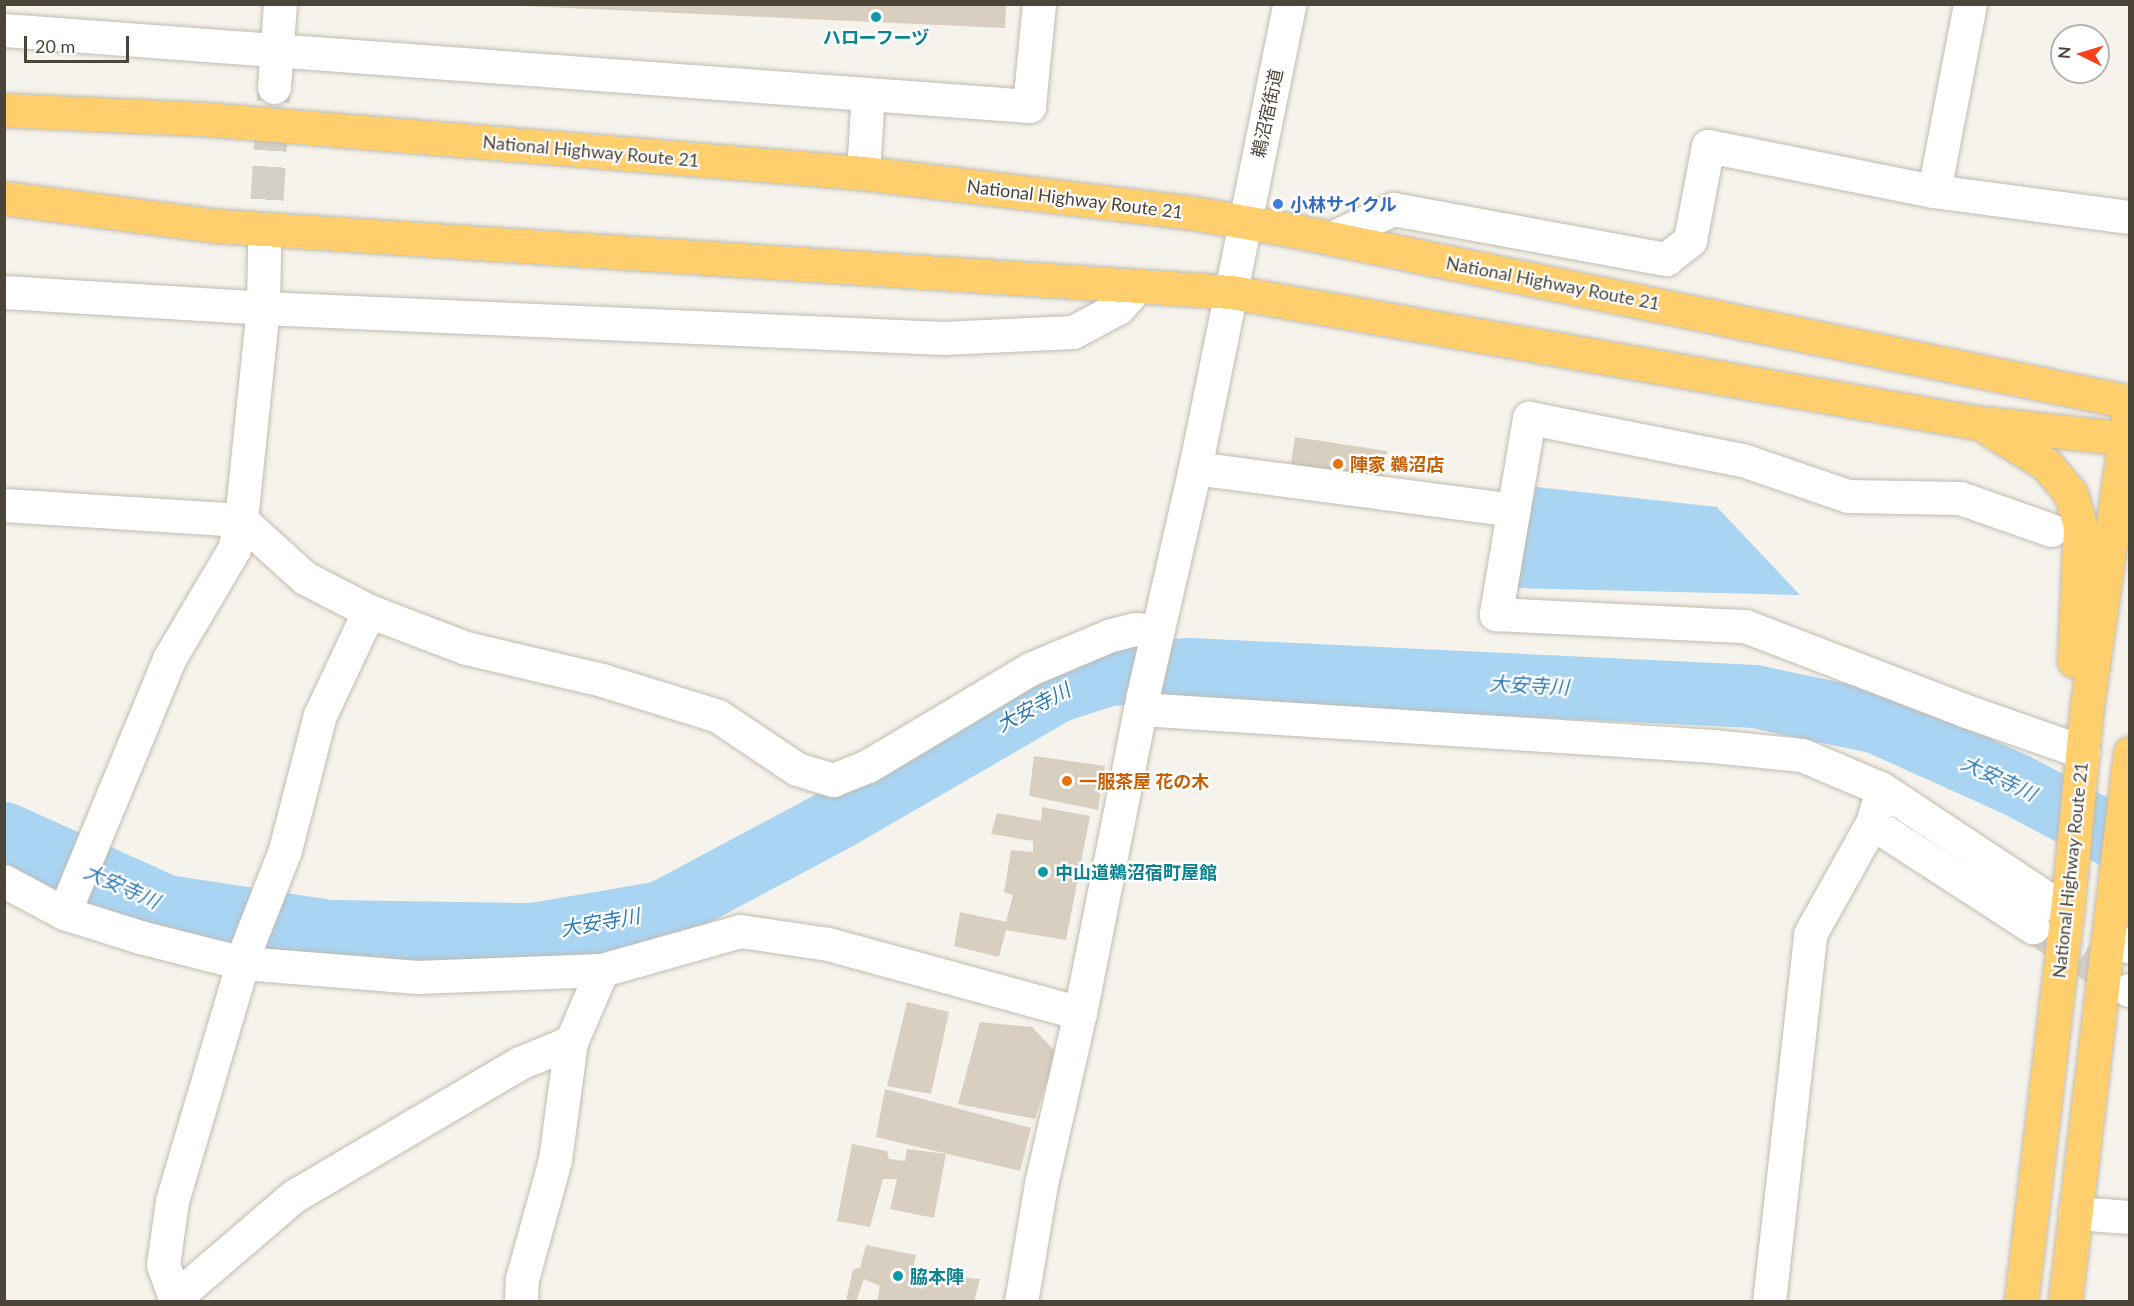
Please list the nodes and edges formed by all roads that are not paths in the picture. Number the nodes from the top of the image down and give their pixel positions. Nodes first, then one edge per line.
1 (280, 4) edge
2 (1039, 4) edge
3 (1289, 4) edge
4 (1970, 4) edge
5 (4, 30) edge
6 (277, 50) junction
7 (274, 87) tunnel mouth
8 (868, 94) junction
9 (4, 110) edge
10 (863, 173) junction
11 (1934, 191) junction
12 (4, 198) edge
13 (2130, 217) edge
14 (1246, 222) junction
15 (1332, 238) junction
16 (264, 248) tunnel mouth
17 (1137, 287) junction
18 (4, 292) edge
19 (1231, 292) junction
20 (263, 308) junction
21 (2130, 402) edge
22 (1973, 422) junction
23 (2128, 430) edge
24 (1195, 468) junction
25 (4, 505) edge
26 (1513, 510) junction
27 (241, 520) junction
28 (2051, 530) dead end
29 (369, 611) junction
30 (1156, 637) junction
31 (1142, 702) junction
32 (2087, 706) junction
33 (2081, 764) junction
34 (2128, 770) edge
35 (1882, 789) junction
36 (1872, 823) junction
37 (4, 881) edge
38 (2069, 897) junction
39 (66, 904) junction
40 (2033, 927) tunnel mouth
41 (2117, 930) edge
42 (245, 955) junction
43 (602, 970) junction
44 (1080, 1014) junction
45 (571, 1042) junction
46 (2075, 1213) junction
47 (2130, 1217) edge
48 (176, 1299) edge
49 (520, 1302) edge
50 (1021, 1302) edge
51 (1769, 1302) edge
52 (2021, 1302) edge
53 (2065, 1302) edge

1 - 6 street
2 - 8 street
3 - 14 street, 鵜沼宿街道
4 - 11 street
5 - 6 street
6 - 7 street
6 - 8 street
8 - 10 street
9 - 10 highway, National Highway Route 21
10 - 14 highway, National Highway Route 21
11 - 13 street
11 - 15 street
12 - 17 highway, National Highway Route 21
14 - 15 highway, National Highway Route 21
14 - 19 street, 鵜沼宿街道
15 - 21 highway, National Highway Route 21
16 - 20 street
17 - 19 highway, National Highway Route 21
17 - 20 street
18 - 20 street
19 - 22 highway, National Highway Route 21
19 - 24 street, 鵜沼宿街道
20 - 27 street
22 - 23 highway, National Highway Route 21
22 - 32 highway
23 - 32 highway, National Highway Route 21
24 - 26 street
24 - 30 street, 鵜沼宿街道
25 - 27 street
26 - 28 street
26 - 33 street
27 - 29 street
27 - 39 street
29 - 30 street
29 - 42 street
30 - 31 street, 鵜沼宿街道
31 - 35 street
31 - 44 street, 鵜沼宿街道
32 - 33 highway, National Highway Route 21
33 - 38 highway, National Highway Route 21
34 - 41 highway
35 - 36 street
35 - 38 street
36 - 40 street
36 - 51 street
37 - 39 street
38 - 52 highway, National Highway Route 21
39 - 42 street
41 - 46 highway
42 - 43 street
42 - 48 street
43 - 44 street
43 - 45 street
44 - 50 street, 鵜沼宿街道
45 - 48 street
45 - 49 street
46 - 47 street
46 - 53 highway

